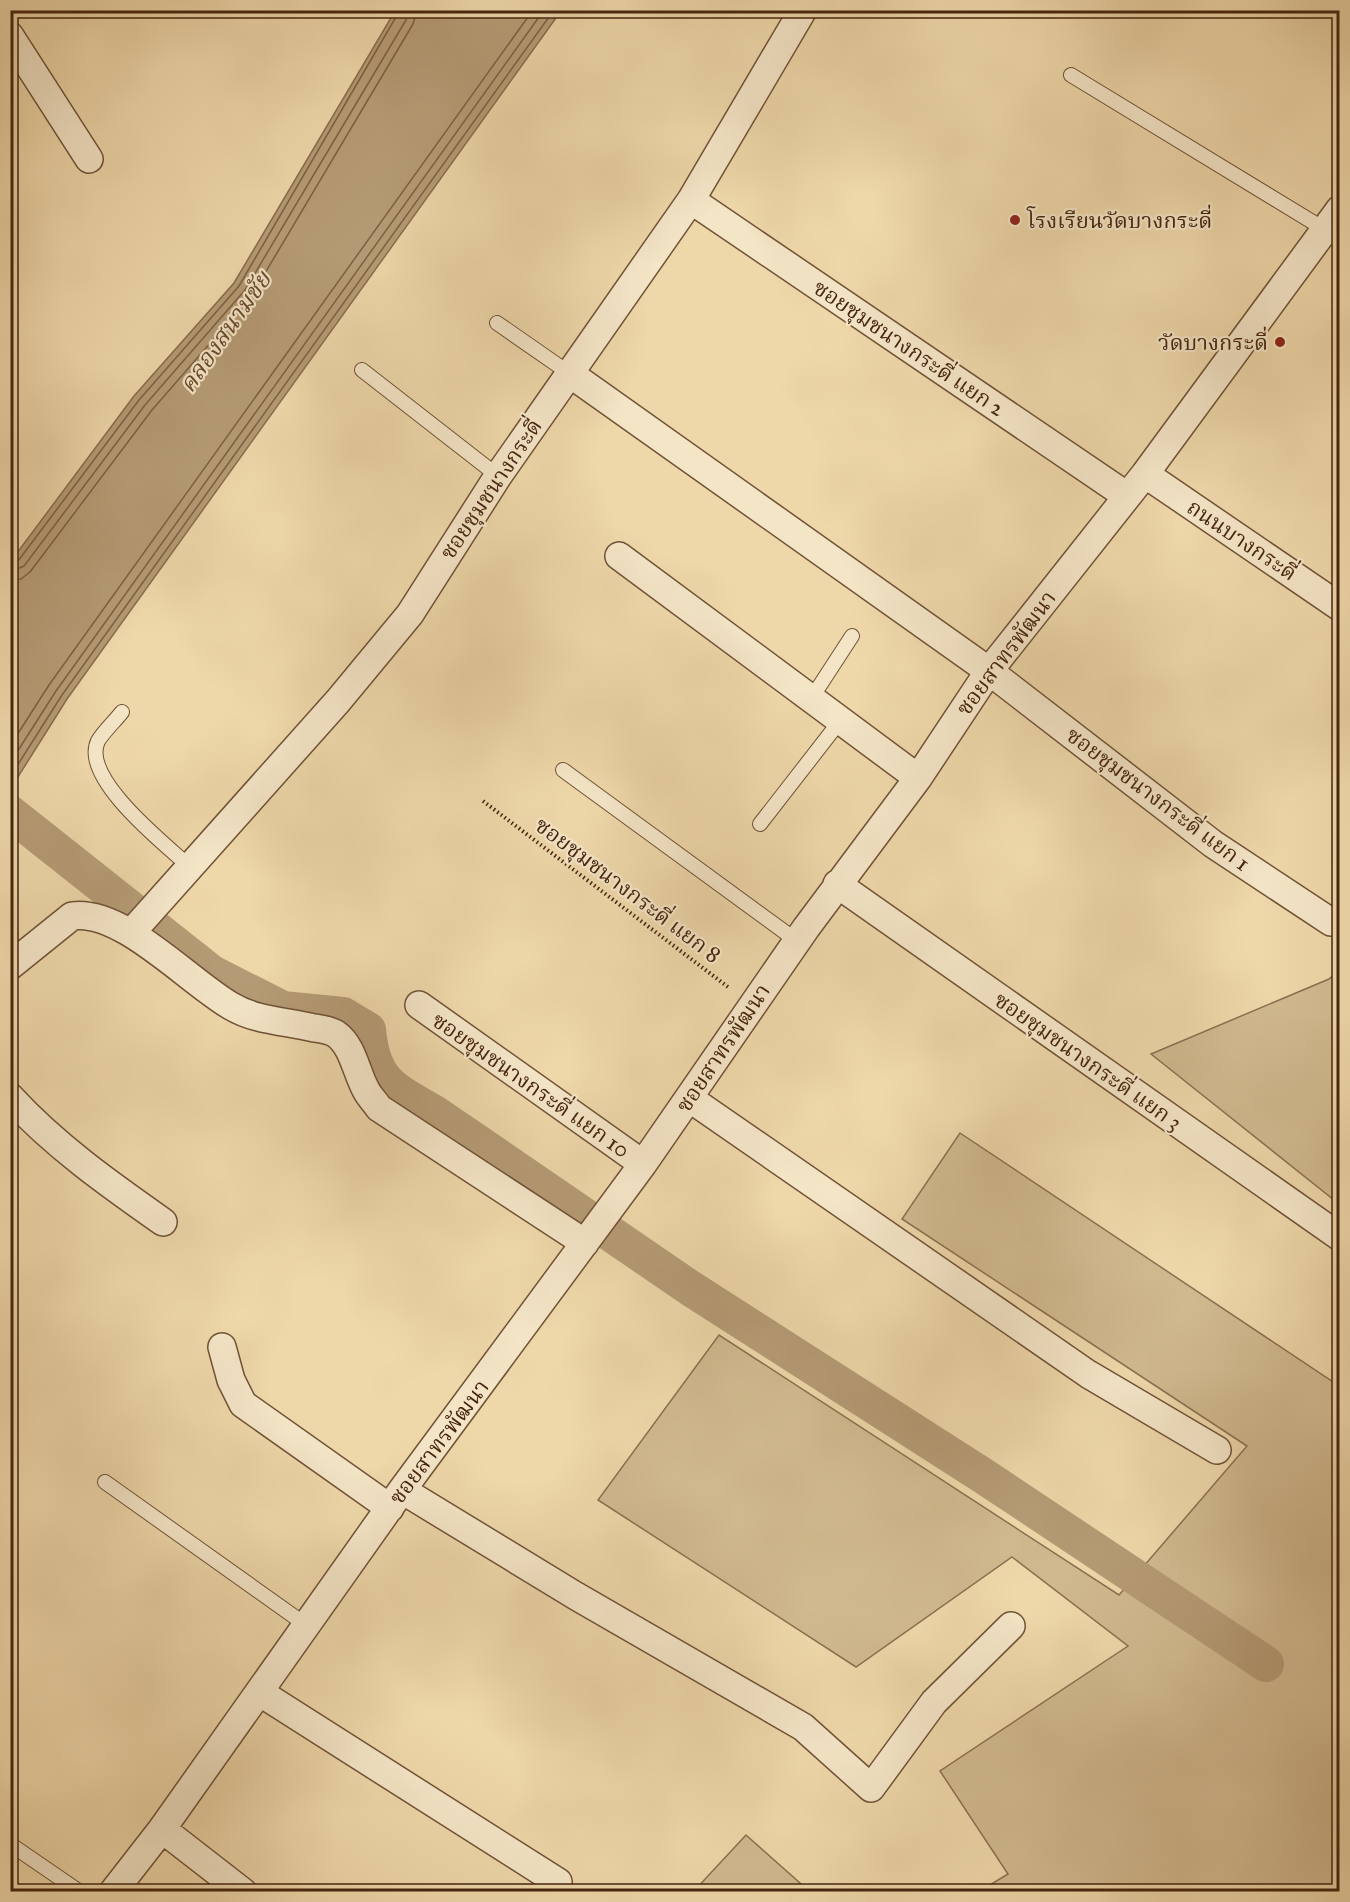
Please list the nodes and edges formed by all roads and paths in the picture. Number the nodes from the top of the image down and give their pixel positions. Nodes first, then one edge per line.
1 (804, 10) edge
2 (10, 36) edge
3 (1071, 75) dead end
4 (89, 159) dead end
5 (691, 200) junction
6 (1334, 226) edge
7 (497, 323) dead end
8 (362, 370) dead end
9 (569, 373) junction
10 (1145, 474) junction
11 (498, 476) junction
12 (1127, 496) junction
13 (619, 556) dead end
14 (1340, 607) edge
15 (852, 636) dead end
16 (989, 671) junction
17 (811, 699) junction
18 (122, 712) dead end
19 (840, 720) junction
20 (563, 770) dead end
21 (918, 778) junction
22 (483, 801) dead end
23 (760, 825) dead end
24 (190, 867) junction
25 (837, 884) junction
26 (1330, 922) dead end
27 (139, 925) junction
28 (797, 941) junction
29 (10, 966) edge
30 (419, 1005) dead end
31 (753, 1006) junction
32 (10, 1097) edge
33 (689, 1098) junction
34 (643, 1164) junction
35 (163, 1222) dead end
36 (1340, 1237) edge
37 (587, 1241) junction
38 (222, 1347) dead end
39 (1217, 1450) dead end
40 (105, 1482) dead end
41 (396, 1499) junction
42 (306, 1625) junction
43 (1011, 1626) dead end
44 (259, 1692) junction
45 (162, 1829) junction
46 (10, 1844) edge
47 (558, 1882) dead end
48 (80, 1892) edge
49 (113, 1892) edge
50 (243, 1892) edge

1 - 5 street, ซอยชุมชนางกระดี่
2 - 4 street
3 - 6 lane
5 - 9 street, ซอยชุมชนางกระดี่
5 - 12 street, ซอยชุมชนางกระดี่ แยก 2
6 - 10 street, ซอยสาทรพัฒนา
7 - 9 lane
8 - 11 lane
9 - 11 street, ซอยชุมชนางกระดี่
9 - 16 street, ซอยชุมชนางกระดี่ แยก 1
10 - 12 street, ซอยสาทรพัฒนา
10 - 14 street, ถนนบางกระดี่
11 - 24 street, ซอยชุมชนางกระดี่
12 - 16 street, ซอยสาทรพัฒนา
13 - 17 street
15 - 17 lane
16 - 21 street, ซอยสาทรพัฒนา
16 - 26 street, ซอยชุมชนางกระดี่ แยก 1
17 - 19 street
18 - 24 lane
19 - 21 street
19 - 23 lane
20 - 28 lane
21 - 25 street, ซอยสาทรพัฒนา
22 - 31 path, ซอยชุมชนางกระดี่ แยก 8
24 - 27 street, ซอยชุมชนางกระดี่
25 - 28 street, ซอยสาทรพัฒนา
25 - 36 street, ซอยชุมชนางกระดี่ แยก 3
27 - 29 street
27 - 37 street
28 - 31 street, ซอยสาทรพัฒนา
30 - 34 street, ซอยชุมชนางกระดี่ แยก 10
31 - 33 street, ซอยสาทรพัฒนา
32 - 35 street
33 - 34 street, ซอยสาทรพัฒนา
33 - 39 street
34 - 37 street, ซอยสาทรพัฒนา
37 - 41 street, ซอยสาทรพัฒนา
38 - 41 street
40 - 42 lane
41 - 42 street, ซอยสาทรพัฒนา
41 - 43 street
42 - 44 street, ซอยสาทรพัฒนา
44 - 45 street, ซอยสาทรพัฒนา
44 - 47 street
45 - 49 street, ซอยสาทรพัฒนา
45 - 50 street
46 - 48 lane

